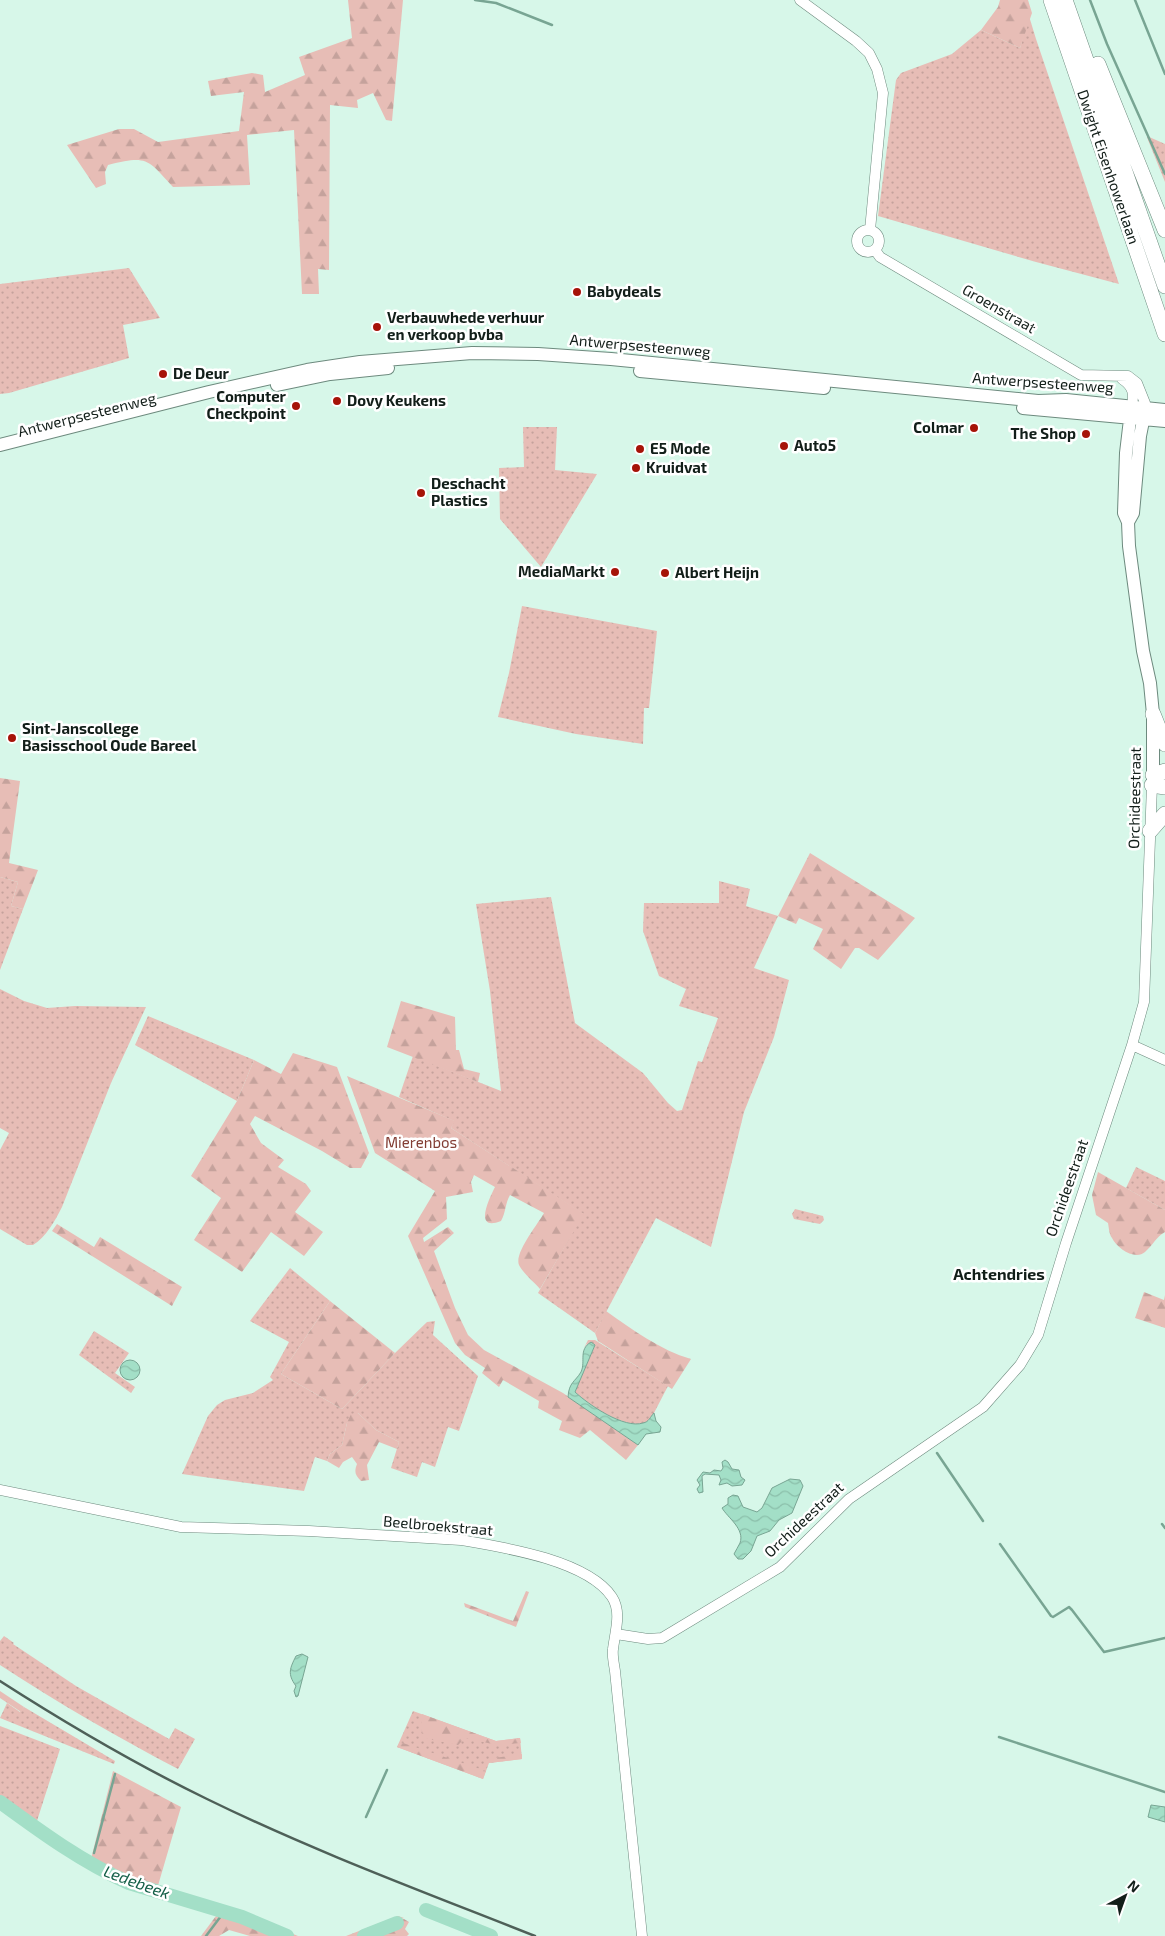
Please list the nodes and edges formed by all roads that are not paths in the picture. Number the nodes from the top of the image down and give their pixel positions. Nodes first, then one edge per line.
1 (800, 0) edge
2 (1051, 0) edge
3 (1067, 0) edge
4 (870, 230) junction
5 (1165, 230) edge
6 (875, 250) junction
7 (1165, 286) edge
8 (1165, 334) edge
9 (1165, 410) edge
10 (1138, 413) junction
11 (1165, 421) edge
12 (0, 445) edge
13 (0, 453) edge
14 (1153, 714) junction
15 (1165, 744) edge
16 (1159, 779) edge
17 (1165, 814) edge
18 (1150, 831) junction
19 (1132, 1045) junction
20 (1165, 1060) edge
21 (0, 1490) edge
22 (616, 1634) junction
23 (642, 1936) edge

1 - 4 street
2 - 8 highway, Dwight Eisenhowerlaan
3 - 5 highway
3 - 7 highway, Dwight Eisenhowerlaan
4 - 6 street
4 - 6 street
6 - 10 street, Groenstraat
9 - 10 main road, Antwerpsesteenweg
10 - 11 main road, Antwerpsesteenweg
10 - 12 main road, Antwerpsesteenweg
10 - 13 main road, Antwerpsesteenweg
10 - 14 main road, Orchideestraat
14 - 15 highway
14 - 16 main road, Orchideestraat
16 - 18 street, Orchideestraat
17 - 18 highway
18 - 19 street, Orchideestraat
19 - 20 street
19 - 22 street, Orchideestraat
21 - 22 street, Beelbroekstraat
22 - 23 street, Beelbroekstraat

